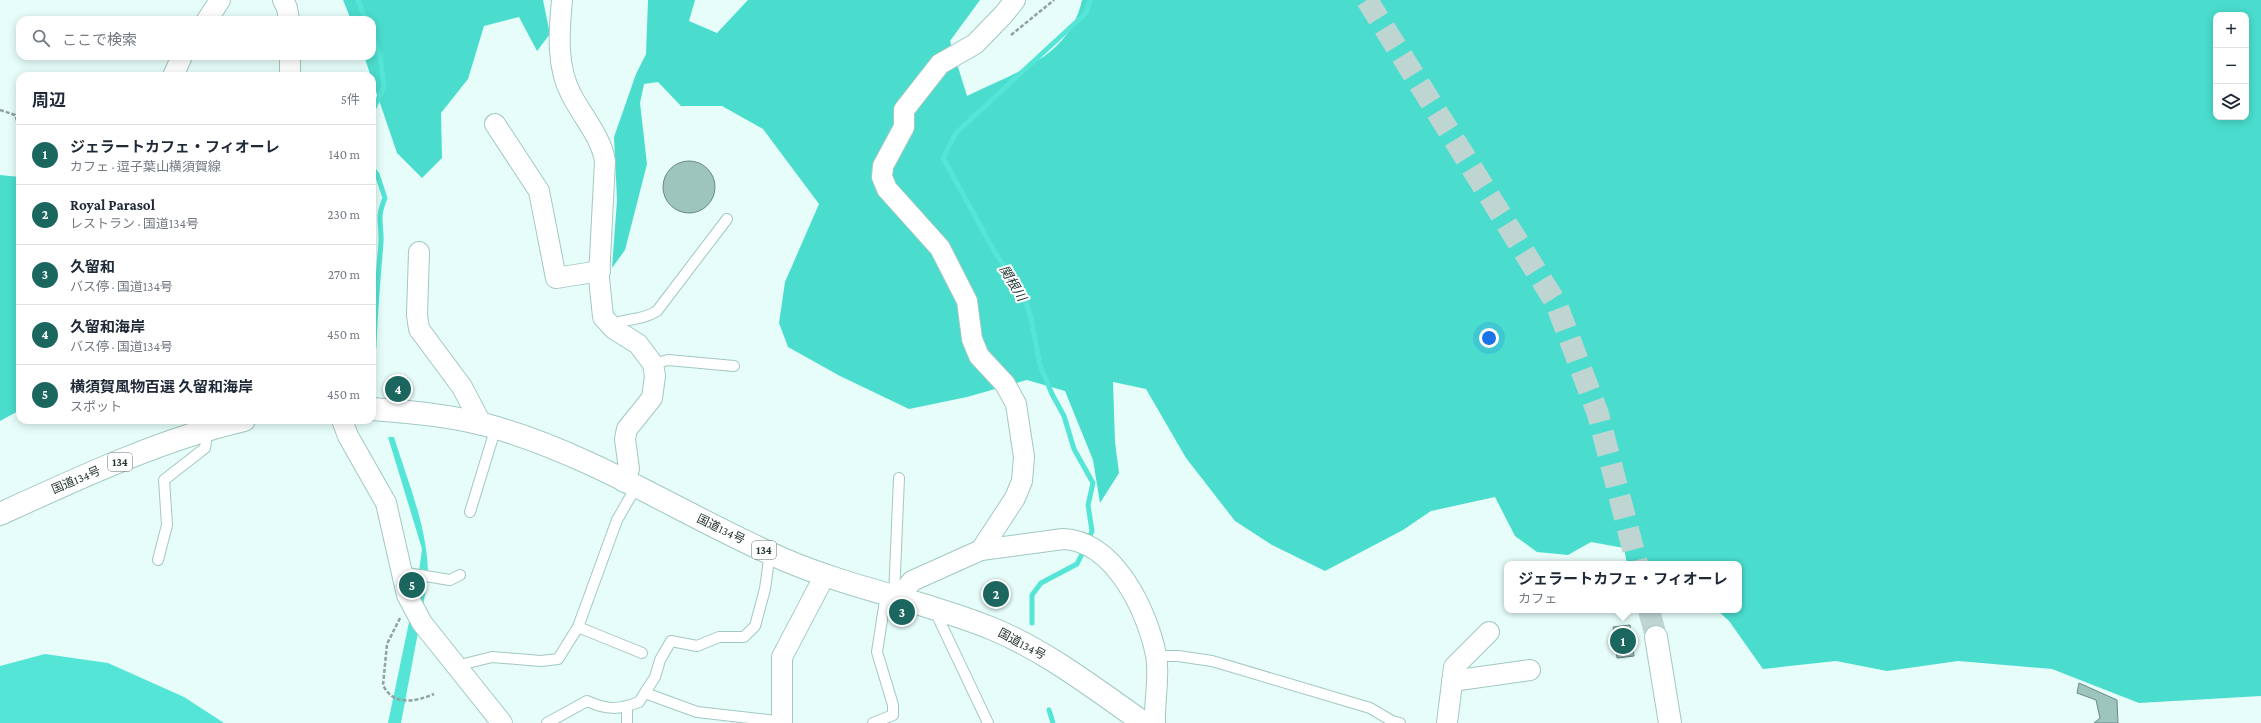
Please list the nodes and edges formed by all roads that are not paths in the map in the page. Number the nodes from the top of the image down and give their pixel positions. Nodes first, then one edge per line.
1 (220, 0) edge
2 (283, 0) edge
3 (562, 0) edge
4 (1014, 0) edge
5 (209, 16) edge
6 (288, 16) edge
7 (180, 60) edge
8 (290, 60) edge
9 (175, 72) edge
10 (290, 72) edge
11 (495, 124) dead end
12 (727, 219) dead end
13 (420, 252) dead end
14 (600, 271) junction
15 (611, 326) junction
16 (653, 364) junction
17 (734, 366) dead end
18 (376, 408) edge
19 (226, 424) edge
20 (344, 424) edge
21 (489, 426) junction
22 (208, 428) junction
23 (899, 478) dead end
24 (630, 484) junction
25 (470, 512) dead end
26 (0, 514) edge
27 (981, 550) junction
28 (770, 552) junction
29 (158, 560) dead end
30 (408, 573) junction
31 (460, 575) dead end
32 (825, 575) junction
33 (893, 596) junction
34 (932, 607) junction
35 (578, 627) junction
36 (1489, 632) dead end
37 (1656, 637) tunnel mouth
38 (642, 653) dead end
39 (1156, 656) junction
40 (456, 666) junction
41 (1530, 670) dead end
42 (1452, 681) junction
43 (645, 693) junction
44 (627, 707) junction
45 (783, 722) edge
46 (502, 723) edge
47 (547, 723) edge
48 (627, 723) edge
49 (873, 723) edge
50 (986, 723) edge
51 (1144, 723) edge
52 (1155, 723) edge
53 (1400, 723) edge
54 (1447, 723) edge
55 (1670, 723) edge

1 - 5 street
2 - 6 street
3 - 14 street
4 - 27 street
7 - 9 street
8 - 10 street
11 - 14 street
12 - 15 lane
13 - 21 street
14 - 15 street
15 - 16 street
16 - 17 lane
16 - 24 street
18 - 21 main road, 国道134号 / 134
19 - 22 main road, 国道134号 / 134
20 - 30 street
21 - 24 main road, 国道134号 / 134
21 - 25 lane
22 - 26 main road, 国道134号 / 134
22 - 29 lane
23 - 33 lane
24 - 28 main road, 国道134号 / 134
24 - 35 lane
27 - 33 street
27 - 39 street
28 - 32 main road, 国道134号 / 134
28 - 43 lane
30 - 31 lane
30 - 40 street
32 - 33 main road, 国道134号 / 134
32 - 45 street
33 - 34 main road, 国道134号 / 134
33 - 49 lane
34 - 50 lane
34 - 51 main road, 国道134号 / 134
35 - 38 lane
35 - 40 lane
36 - 42 street
37 - 55 main road
39 - 52 street
39 - 53 lane
40 - 46 street
41 - 42 street
42 - 54 street
43 - 44 lane
43 - 45 lane
44 - 47 lane
44 - 48 lane

